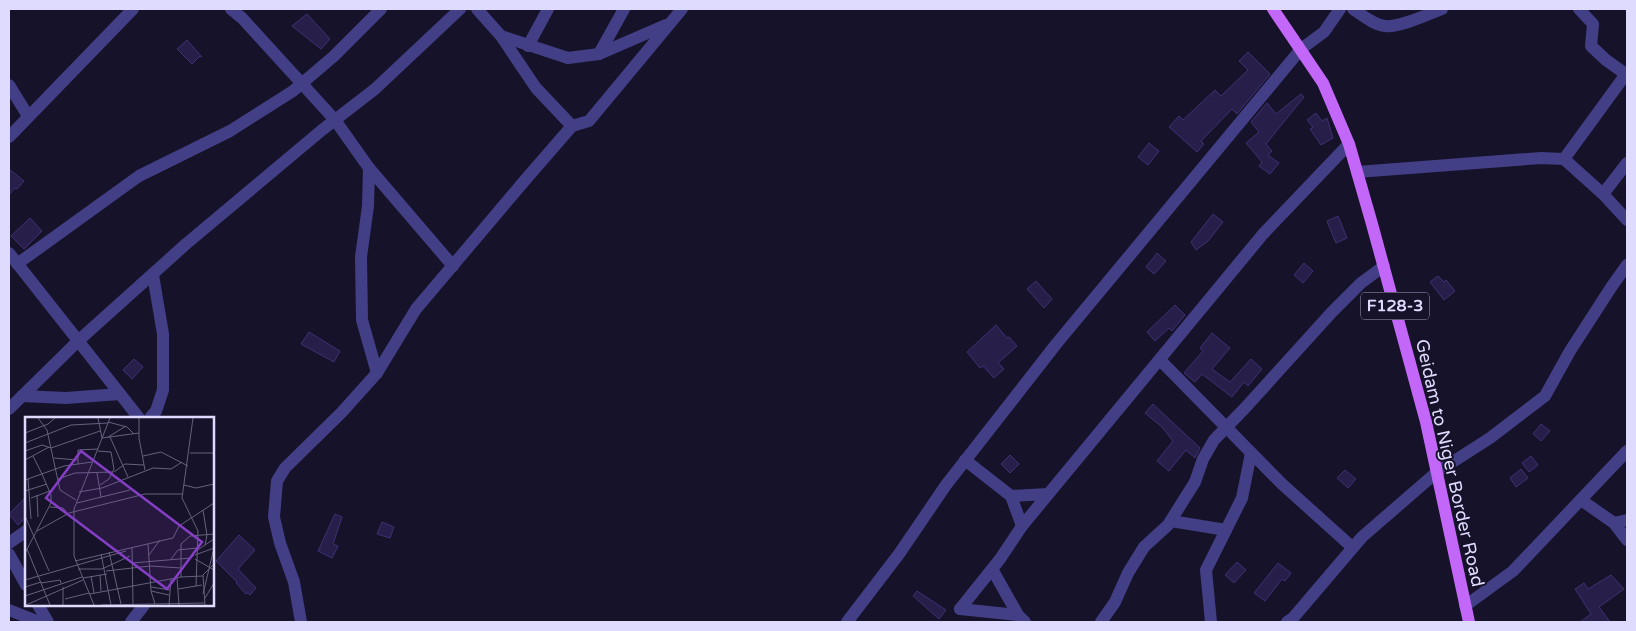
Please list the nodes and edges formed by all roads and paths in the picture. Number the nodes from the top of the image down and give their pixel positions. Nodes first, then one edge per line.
1 (133, 9) edge
2 (231, 9) edge
3 (381, 9) edge
4 (460, 9) edge
5 (477, 9) edge
6 (548, 9) edge
7 (624, 9) edge
8 (682, 9) edge
9 (1273, 9) edge
10 (1340, 9) edge
11 (1353, 9) edge
12 (1442, 9) edge
13 (1579, 9) edge
14 (668, 24) junction
15 (501, 36) junction
16 (528, 46) junction
17 (1301, 49) junction
18 (599, 54) junction
19 (1626, 75) edge
20 (303, 82) junction
21 (9, 85) edge
22 (28, 116) junction
23 (335, 120) junction
24 (572, 126) junction
25 (9, 137) edge
26 (1349, 144) junction
27 (1564, 159) junction
28 (1627, 163) edge
29 (369, 168) junction
30 (1356, 172) junction
31 (1603, 194) junction
32 (1627, 220) edge
33 (9, 253) edge
34 (17, 264) junction
35 (1627, 265) edge
36 (453, 266) junction
37 (1384, 266) junction
38 (152, 275) junction
39 (78, 342) junction
40 (1160, 360) junction
41 (377, 373) junction
42 (120, 394) junction
43 (22, 396) junction
44 (9, 409) edge
45 (138, 417) edge
46 (151, 417) edge
47 (1226, 428) junction
48 (1627, 451) edge
49 (1251, 453) junction
50 (965, 460) junction
51 (1437, 472) junction
52 (1048, 494) junction
53 (1011, 496) junction
54 (1581, 500) junction
55 (1627, 520) edge
56 (1171, 521) junction
57 (1614, 523) junction
58 (1022, 526) junction
59 (1226, 530) junction
60 (25, 532) edge
61 (1627, 540) edge
62 (9, 543) edge
63 (1352, 548) junction
64 (9, 554) edge
65 (992, 568) junction
66 (25, 582) edge
67 (39, 606) edge
68 (143, 606) edge
69 (1466, 606) junction
70 (9, 610) edge
71 (1021, 619) edge
72 (38, 622) edge
73 (48, 622) edge
74 (131, 622) edge
75 (301, 622) edge
76 (848, 622) edge
77 (1101, 622) edge
78 (1211, 622) edge
79 (1287, 622) edge
80 (1470, 622) edge

1 - 22 street
2 - 20 street
3 - 20 street
4 - 23 street
5 - 15 street
6 - 16 street
7 - 18 street
8 - 14 street
9 - 17 main road, Geidam to Niger Border Road / F128-3
10 - 17 street
11 - 12 street
13 - 19 street
14 - 18 street
14 - 24 street
15 - 16 street
15 - 24 street
16 - 18 street
17 - 26 main road, Geidam to Niger Border Road / F128-3
17 - 50 street
19 - 27 street
20 - 23 street
20 - 34 street
21 - 22 street
22 - 25 street
23 - 29 street
23 - 38 street
24 - 36 street
26 - 30 main road, Geidam to Niger Border Road / F128-3
26 - 40 street
27 - 30 street
27 - 31 street
28 - 31 street
29 - 36 street
29 - 41 street
30 - 37 main road, Geidam to Niger Border Road / F128-3
31 - 32 street
33 - 34 street
34 - 39 street
35 - 51 street
36 - 41 street
37 - 47 street
37 - 51 main road, Geidam to Niger Border Road / F128-3
38 - 39 street
38 - 46 street
39 - 42 street
39 - 43 street
40 - 47 street
40 - 52 street
41 - 75 street
42 - 43 street
42 - 45 street
43 - 44 street
47 - 49 street
47 - 56 street
48 - 54 street
49 - 59 street
49 - 63 street
50 - 53 street
50 - 76 street
51 - 63 street
51 - 69 main road, Geidam to Niger Border Road / F128-3
52 - 53 street
52 - 58 street
53 - 58 street
54 - 57 street
54 - 69 street
55 - 57 street
56 - 59 street
56 - 77 street
57 - 61 street
58 - 65 street
59 - 78 street
60 - 62 street
63 - 79 street
64 - 66 street
65 - 71 street
65 - 71 street
67 - 73 street
68 - 74 street
69 - 80 main road, Geidam to Niger Border Road / F128-3
70 - 72 street

